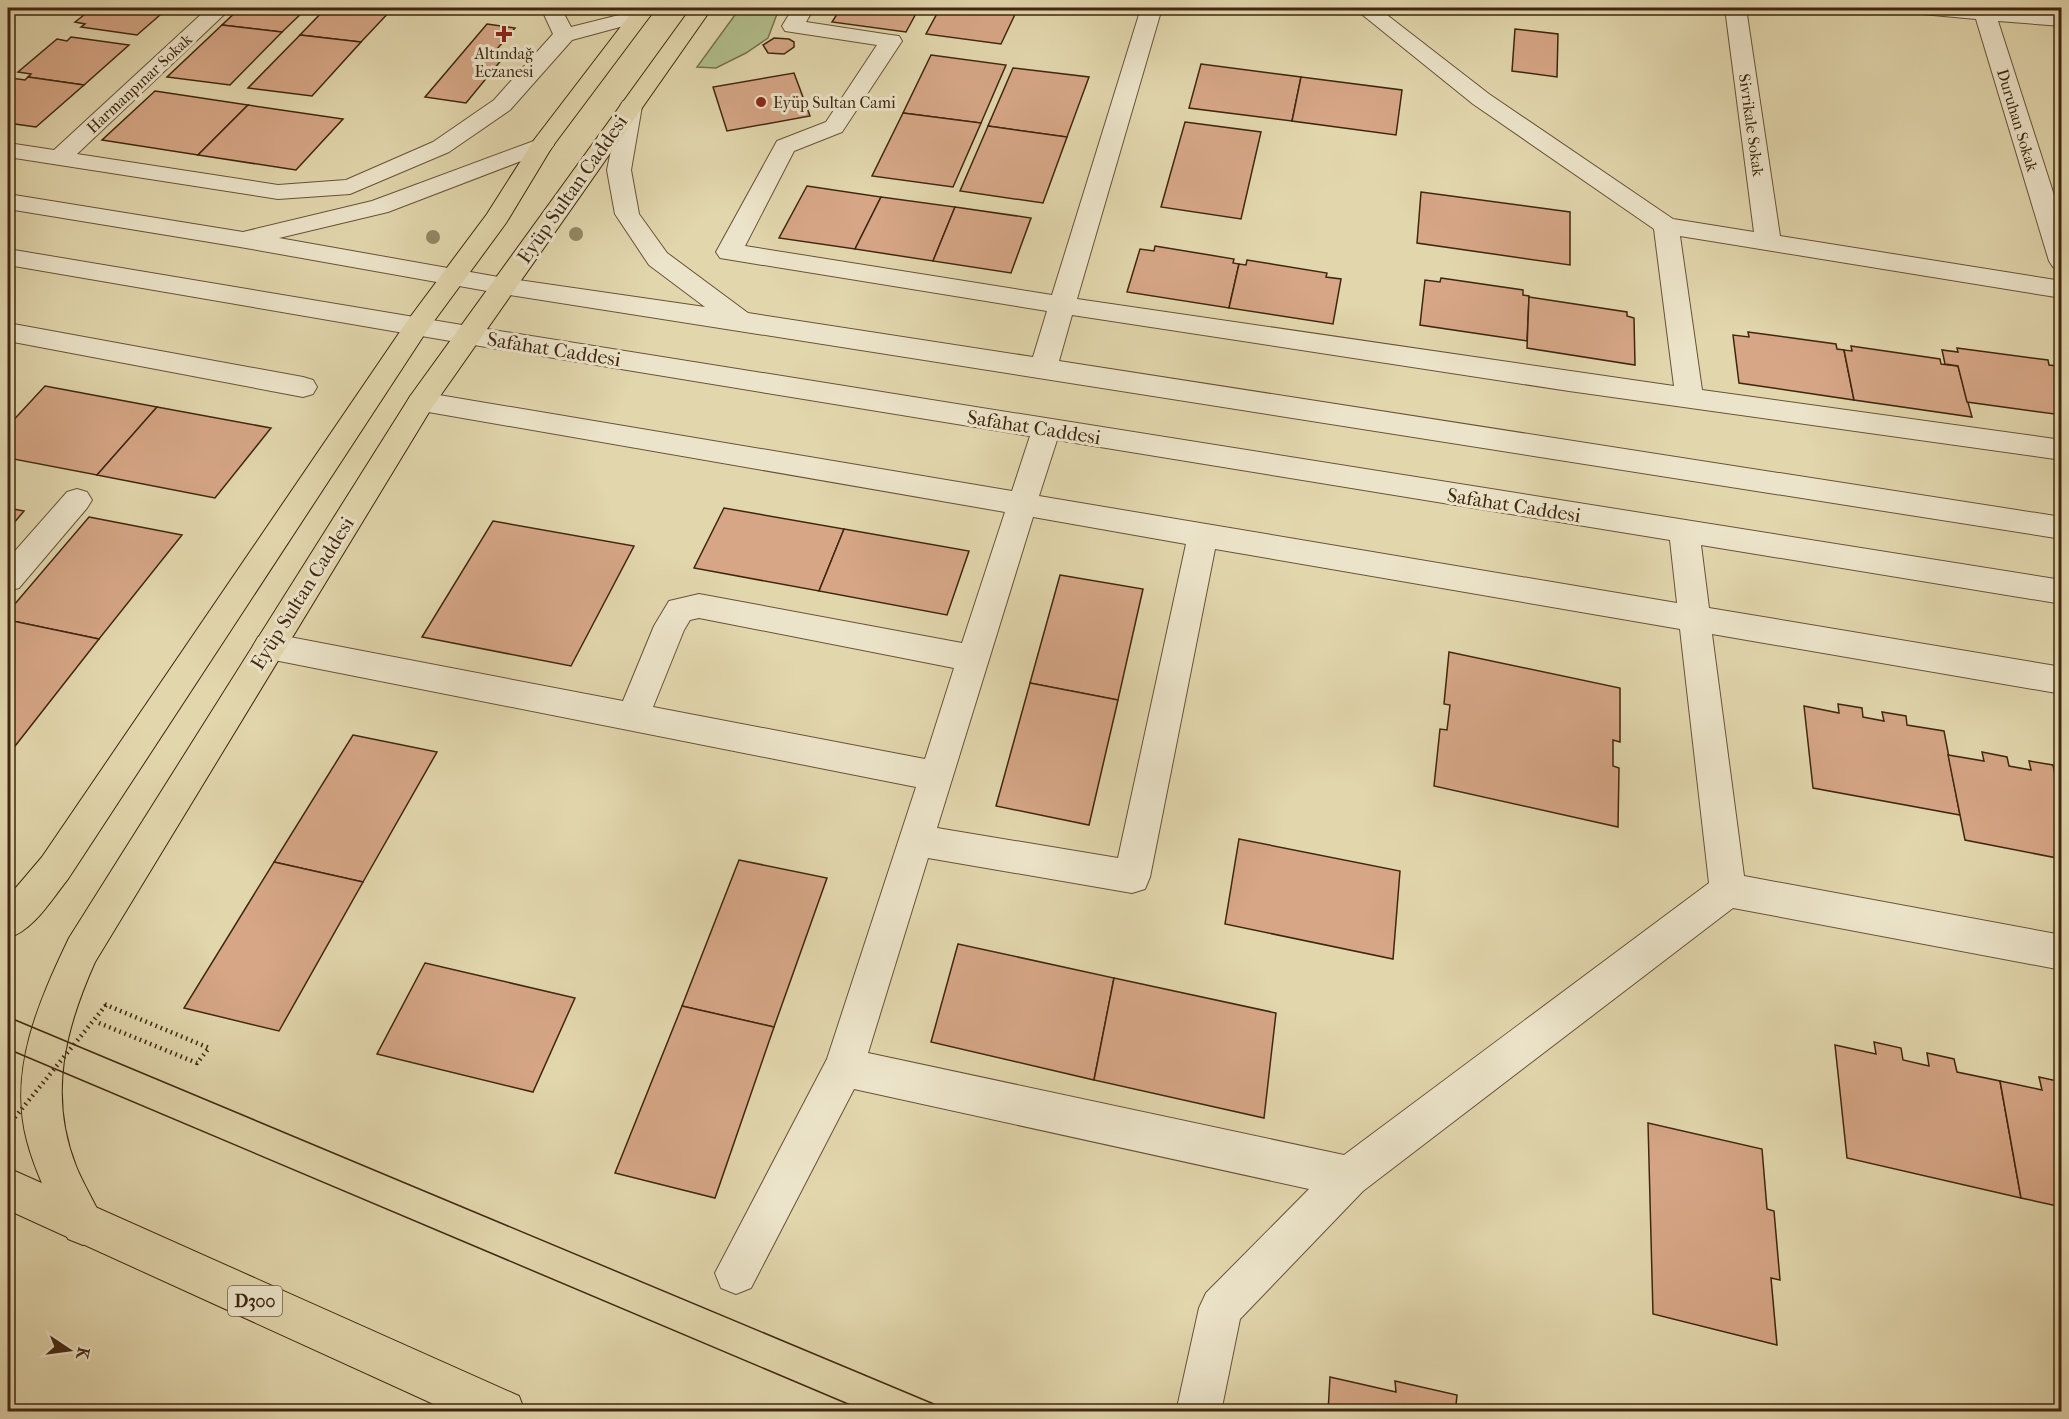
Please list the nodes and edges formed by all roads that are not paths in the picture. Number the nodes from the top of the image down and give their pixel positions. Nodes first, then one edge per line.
1 (220, 8) edge
2 (551, 8) edge
3 (701, 8) edge
4 (804, 8) edge
5 (1152, 8) edge
6 (1363, 8) edge
7 (1736, 8) edge
8 (1922, 8) edge
9 (642, 12) edge
10 (1985, 13) junction
11 (2061, 20) edge
12 (564, 34) junction
13 (631, 106) junction
14 (542, 145) junction
15 (8, 150) edge
16 (58, 159) junction
17 (8, 202) edge
18 (1666, 226) junction
19 (240, 239) junction
20 (1768, 242) junction
21 (8, 257) edge
22 (2061, 261) edge
23 (456, 277) junction
24 (504, 286) junction
25 (2061, 290) edge
26 (1062, 305) junction
27 (740, 321) junction
28 (417, 326) junction
29 (468, 335) junction
30 (13, 340) edge
31 (1044, 368) junction
32 (303, 387) dead end
33 (1689, 398) junction
34 (421, 402) junction
35 (1046, 429) junction
36 (2061, 450) edge
37 (77, 500) dead end
38 (1022, 504) junction
39 (2061, 528) edge
40 (1684, 532) junction
41 (1203, 534) junction
42 (8, 579) edge
43 (2061, 592) edge
44 (1695, 617) junction
45 (269, 646) junction
46 (973, 658) junction
47 (2061, 681) edge
48 (632, 718) junction
49 (936, 777) junction
50 (916, 840) junction
51 (1728, 890) junction
52 (8, 921) edge
53 (2061, 953) edge
54 (844, 1067) junction
55 (1349, 1177) junction
56 (8, 1189) edge
57 (83, 1224) junction
58 (736, 1273) dead end
59 (503, 1412) edge
60 (1198, 1412) edge

1 - 16 street, Harmanpınar Sokak
2 - 12 street
3 - 13 main road, Eyüp Sultan Caddesi
4 - 26 street
5 - 26 street
6 - 18 street
7 - 20 street, Sivrikale Sokak
8 - 10 street
9 - 12 street
9 - 14 main road
10 - 11 street
10 - 22 street, Duruhan Sokak
12 - 16 street
13 - 24 main road, Eyüp Sultan Caddesi
13 - 27 street
14 - 19 street
14 - 23 main road
15 - 16 street
17 - 19 street
18 - 20 street
18 - 33 street
19 - 23 street
20 - 25 street
21 - 28 street, Safahat Caddesi
23 - 24 street
23 - 28 main road
24 - 27 street
24 - 29 main road, Eyüp Sultan Caddesi
26 - 31 street
26 - 33 street
27 - 31 street
28 - 29 street, Safahat Caddesi
28 - 52 main road
29 - 34 main road, Eyüp Sultan Caddesi
29 - 35 street, Safahat Caddesi
30 - 32 street
31 - 39 street
33 - 36 street
34 - 38 street
34 - 45 main road, Eyüp Sultan Caddesi
35 - 38 street
35 - 40 street, Safahat Caddesi
37 - 42 street
38 - 41 street
38 - 46 street
40 - 43 street, Safahat Caddesi
40 - 44 street
41 - 44 street
41 - 50 street
44 - 47 street
44 - 51 street
45 - 48 street
45 - 57 main road, Eyüp Sultan Caddesi
46 - 48 street
46 - 49 street
48 - 49 street
49 - 50 street
50 - 54 street
51 - 53 street
51 - 55 street
54 - 55 street
54 - 58 street
55 - 60 street
56 - 57 main road, D300
57 - 59 main road, D300

